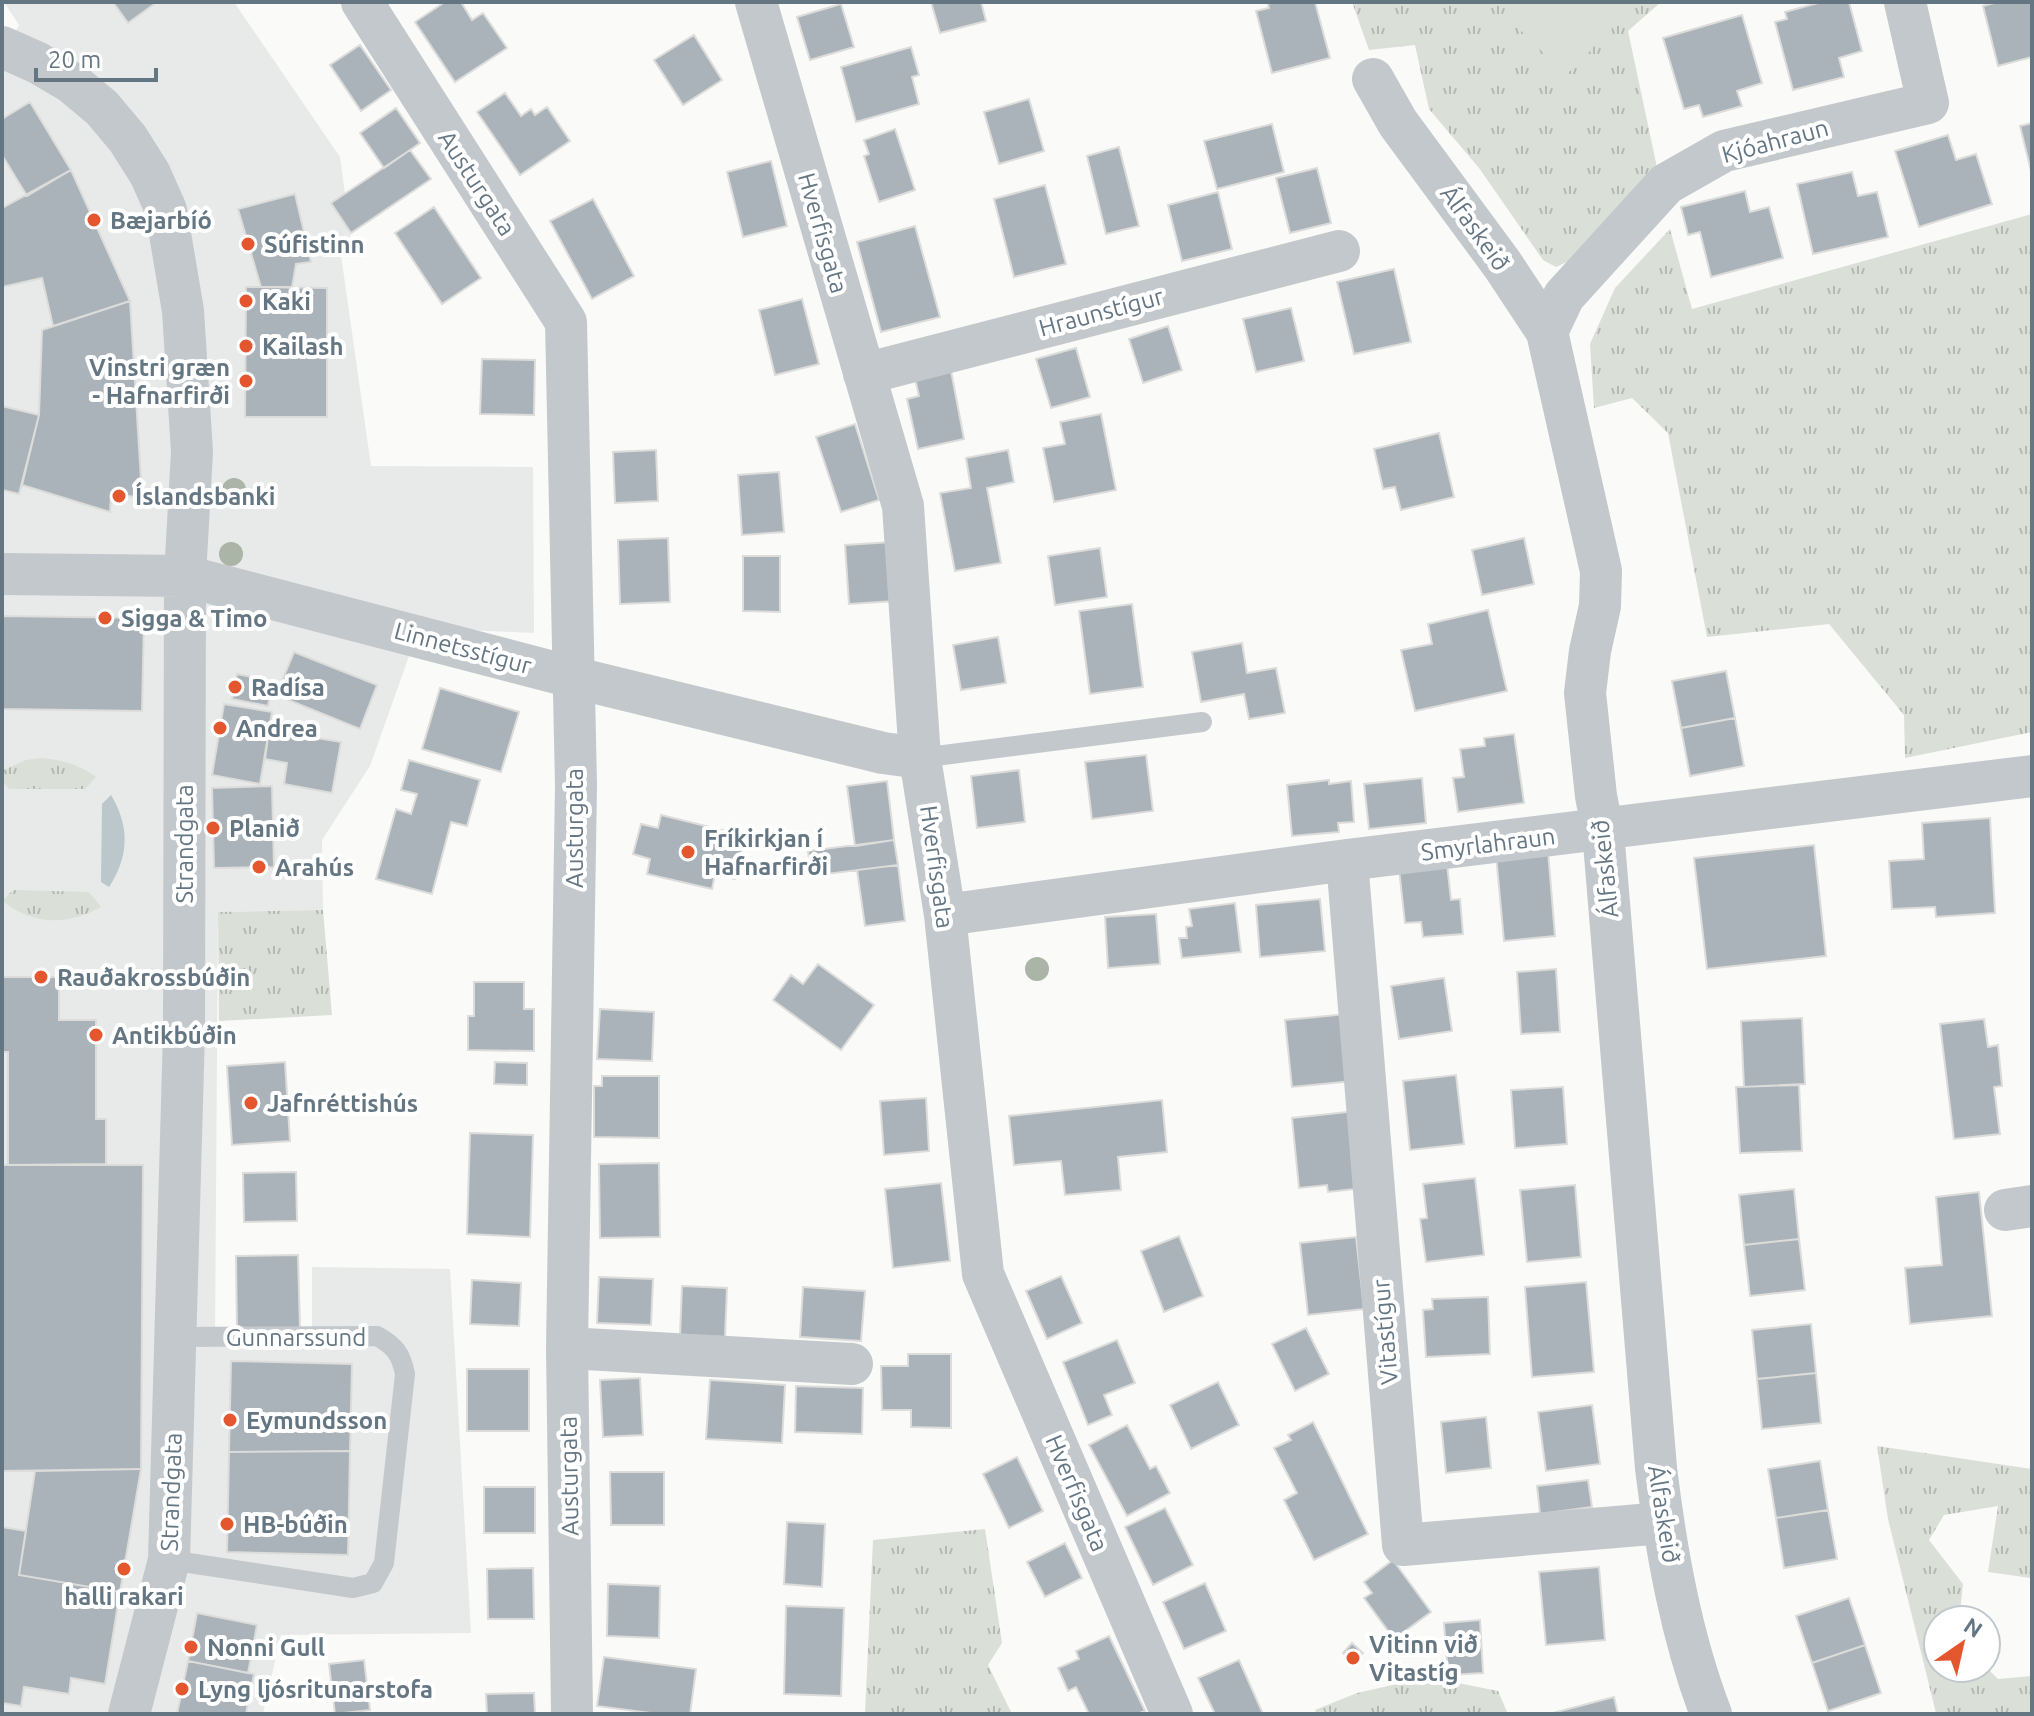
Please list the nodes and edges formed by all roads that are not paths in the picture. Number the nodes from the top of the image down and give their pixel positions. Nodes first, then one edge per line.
1 (362, 2) edge
2 (1905, 2) edge
3 (768, 5) edge
4 (2, 47) edge
5 (1373, 79) dead end
6 (1339, 251) dead end
7 (1547, 332) junction
8 (864, 374) junction
9 (2, 574) edge
10 (185, 576) junction
11 (572, 677) junction
12 (1202, 722) dead end
13 (920, 758) junction
14 (2032, 776) edge
15 (1603, 831) junction
16 (1347, 860) junction
17 (945, 915) junction
18 (177, 1337) junction
19 (567, 1348) junction
20 (852, 1364) dead end
21 (1663, 1523) junction
22 (169, 1560) junction
23 (129, 1714) edge
24 (572, 1714) edge
25 (1172, 1714) edge
26 (1711, 1714) edge

1 - 11 street, Austurgata
2 - 7 street, Kjóahraun
3 - 8 street, Hverfisgata
4 - 10 street, Strandgata
5 - 7 street, Álfaskeið
6 - 8 street, Hraunstígur
7 - 15 street, Álfaskeið
8 - 13 street, Hverfisgata
9 - 10 street, Linnetsstígur
10 - 11 street, Linnetsstígur
10 - 18 street, Strandgata
11 - 13 street, Linnetsstígur
11 - 19 street, Austurgata
12 - 13 lane
13 - 17 street, Hverfisgata
14 - 15 street, Smyrlahraun
15 - 16 street, Smyrlahraun
15 - 21 street, Álfaskeið
16 - 17 street, Smyrlahraun
16 - 21 street, Vitastígur
17 - 25 street, Hverfisgata
18 - 22 street, Strandgata
18 - 22 lane, Gunnarssund
19 - 20 street
19 - 24 street, Austurgata
21 - 26 street, Álfaskeið
22 - 23 street, Strandgata

